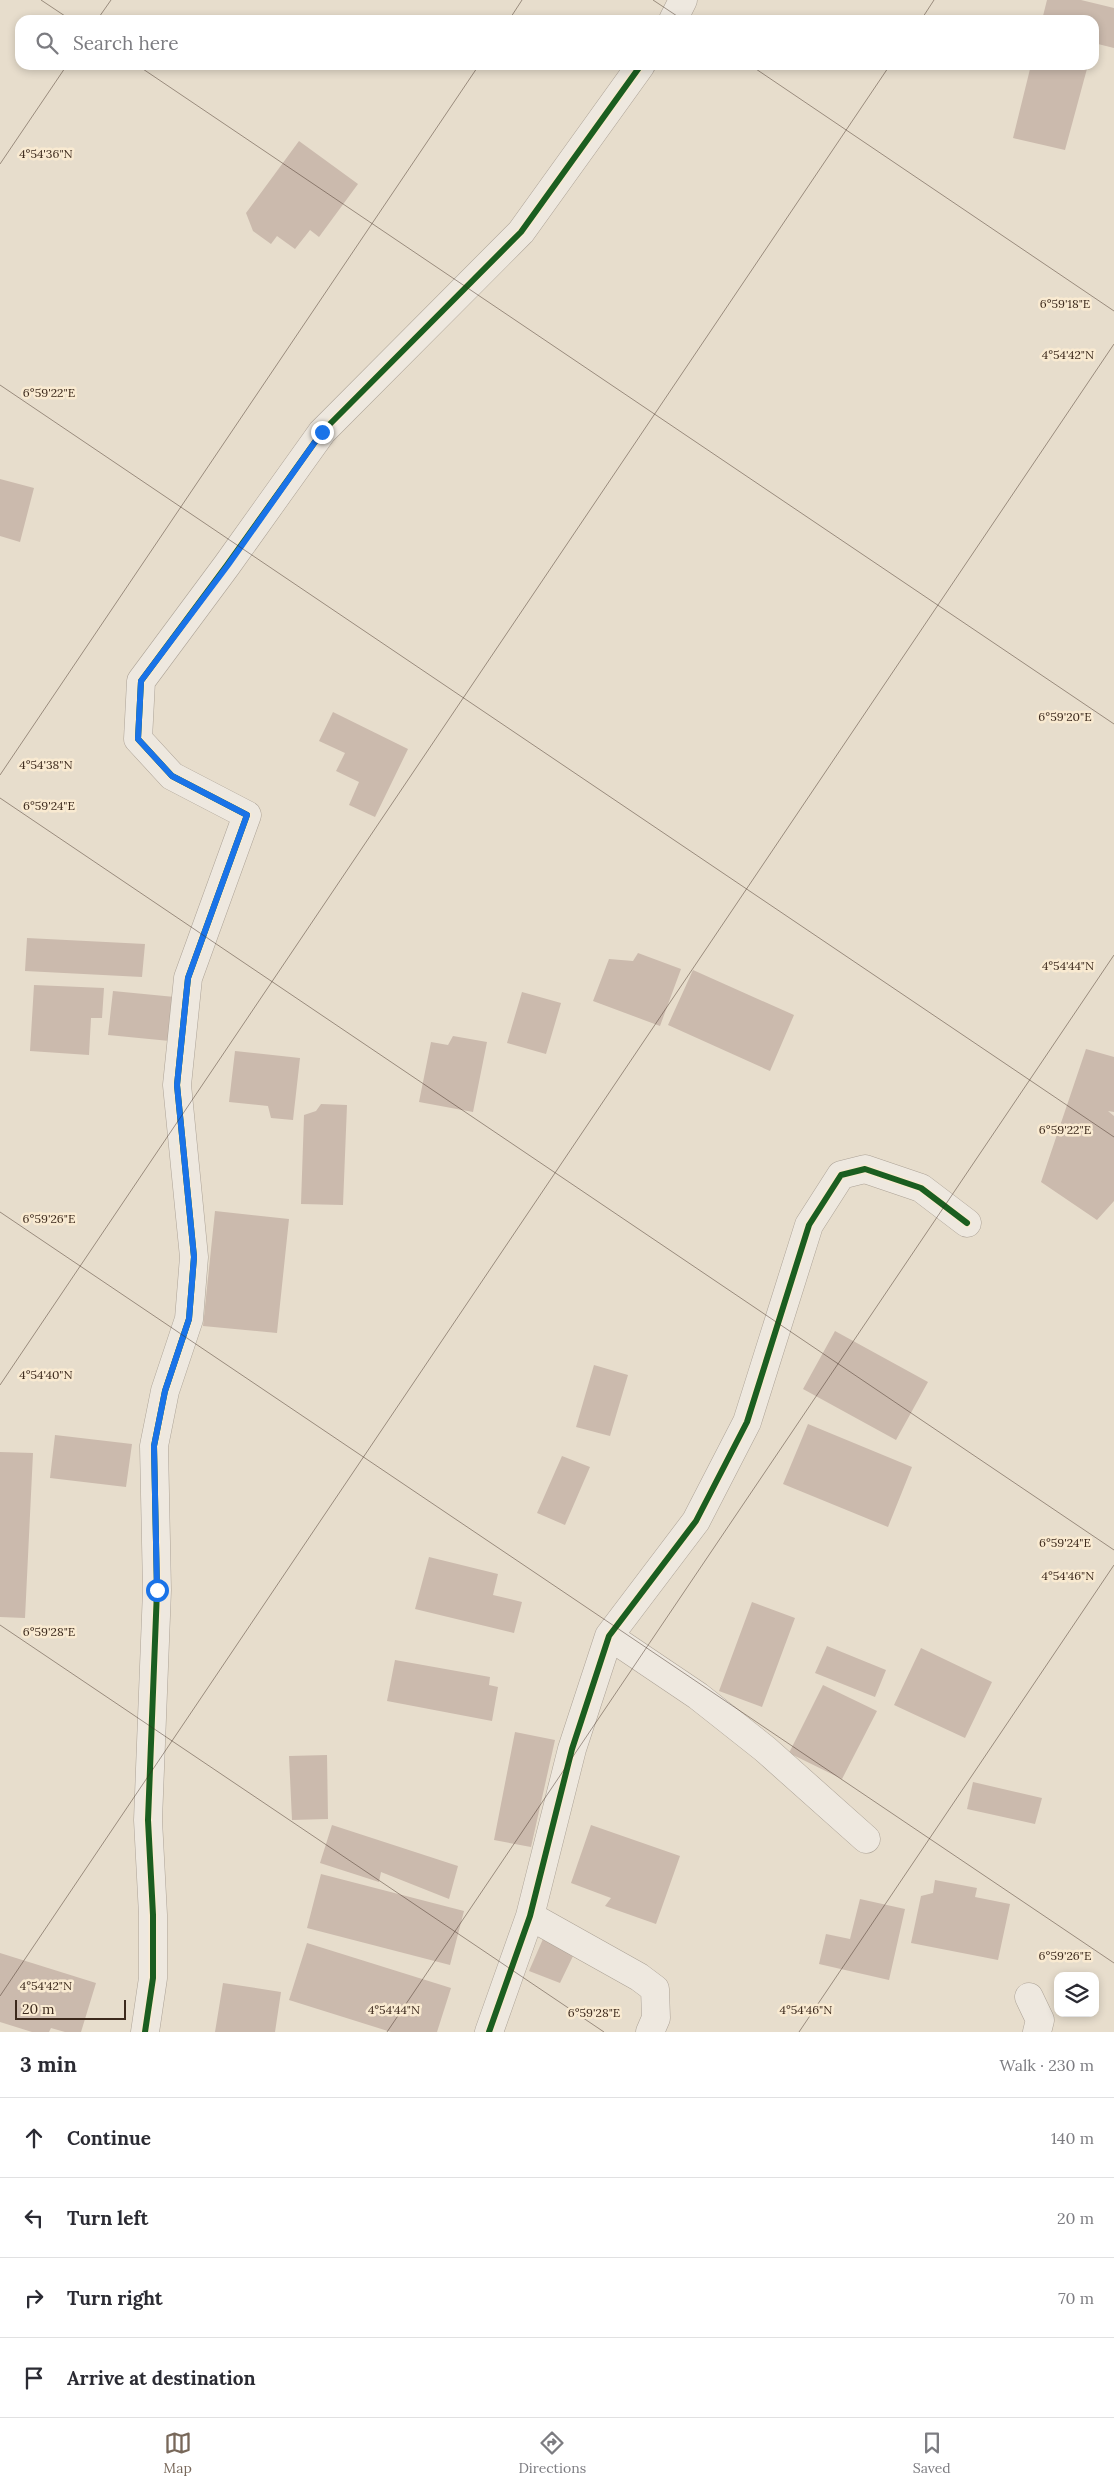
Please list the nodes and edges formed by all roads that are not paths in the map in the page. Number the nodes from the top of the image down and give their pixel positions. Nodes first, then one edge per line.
1 (683, 0) edge
2 (676, 15) edge
3 (637, 70) edge
4 (967, 1223) dead end
5 (609, 1636) junction
6 (866, 1839) dead end
7 (530, 1916) junction
8 (1029, 1997) dead end
9 (145, 2032) edge
10 (489, 2032) edge
11 (650, 2032) edge
12 (1037, 2032) edge

1 - 2 street
3 - 9 street
4 - 5 street
5 - 6 street
5 - 7 street
7 - 10 street
7 - 11 street
8 - 12 street

